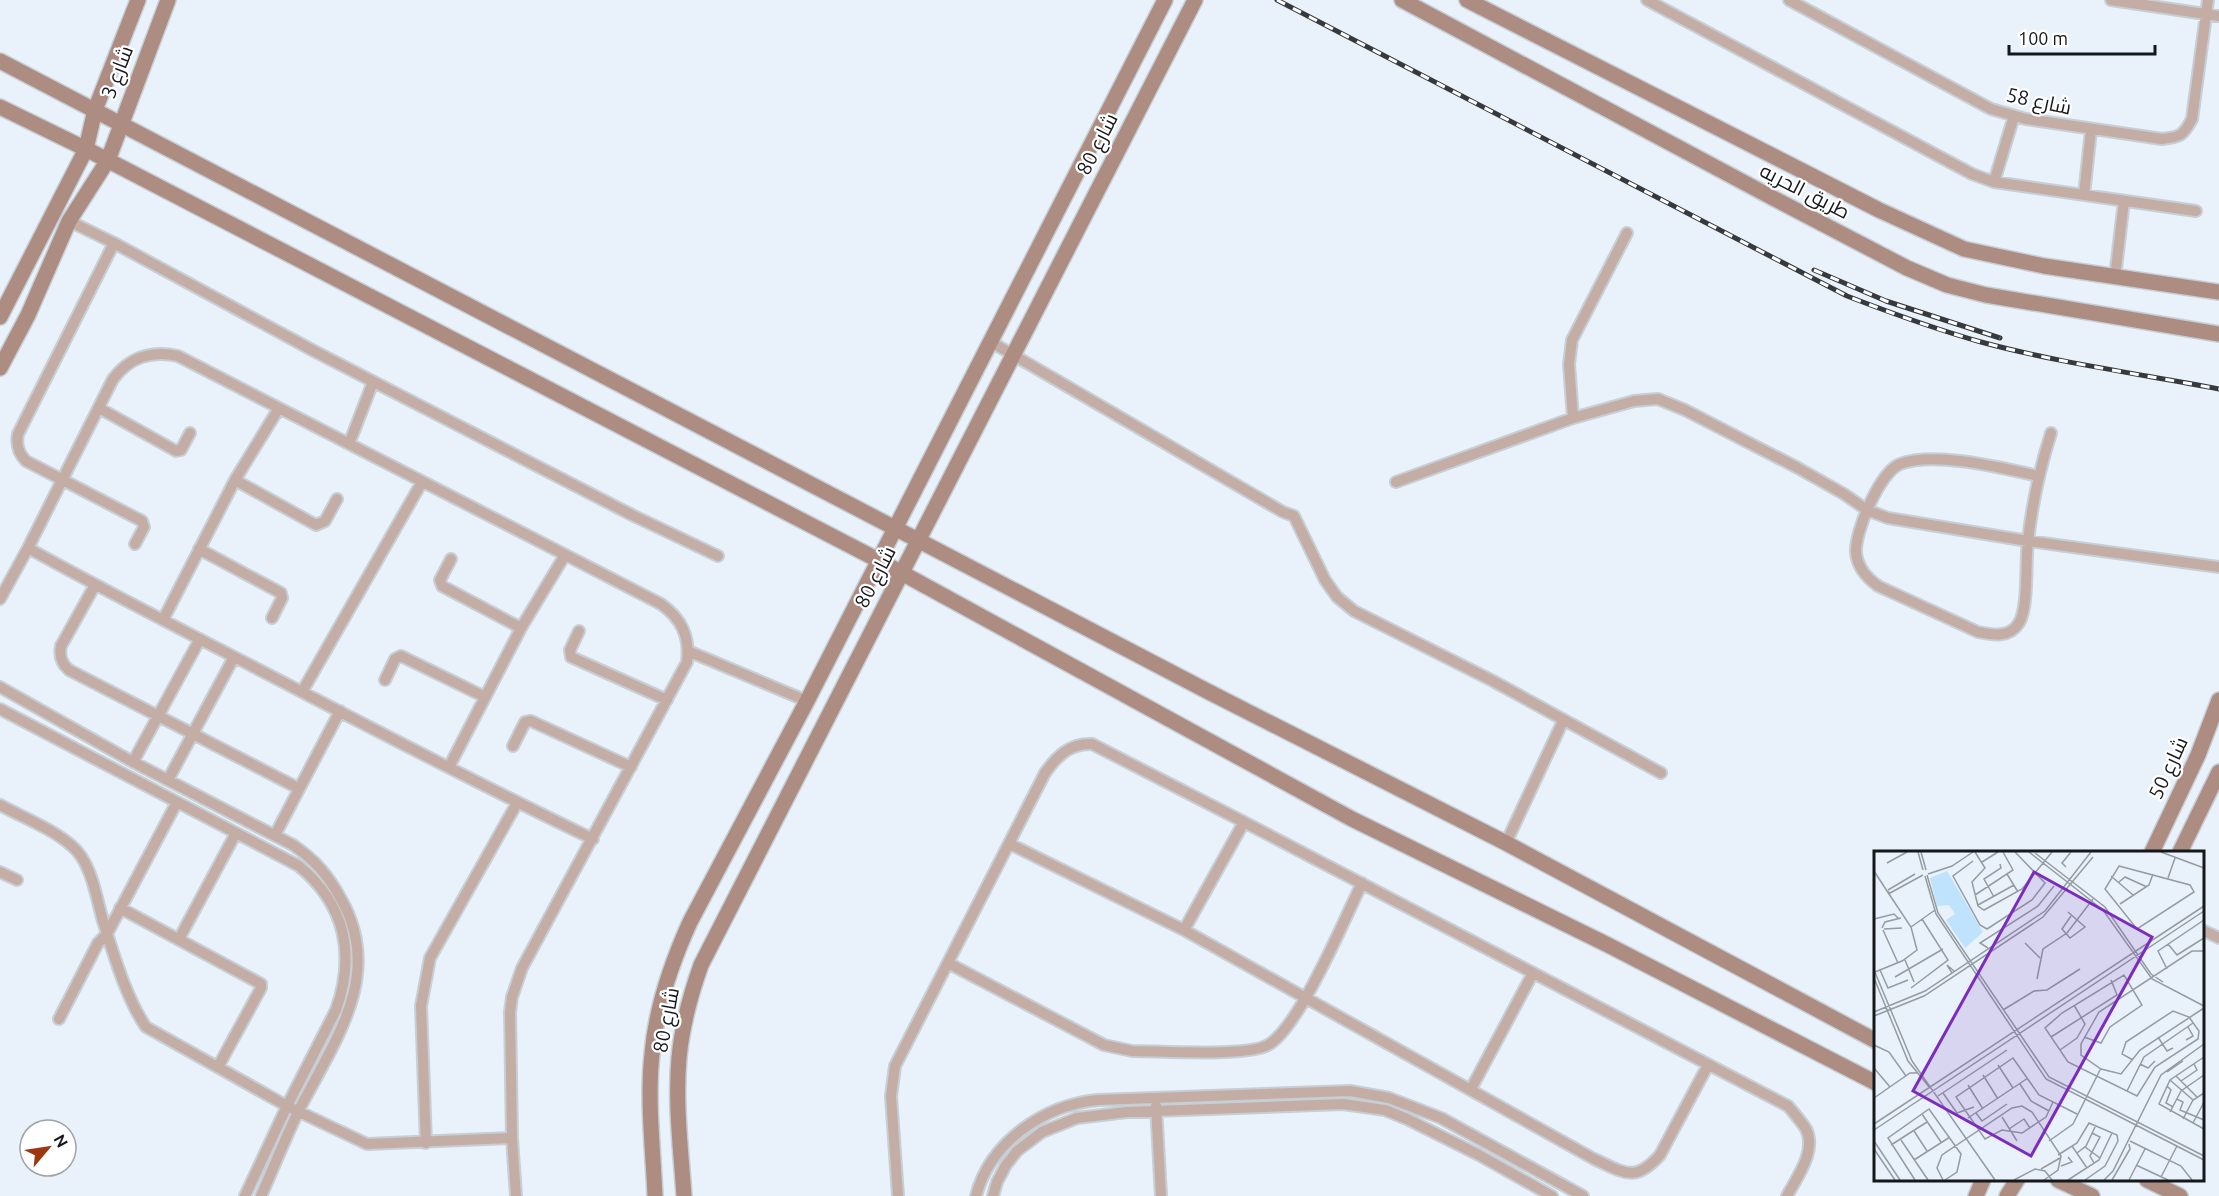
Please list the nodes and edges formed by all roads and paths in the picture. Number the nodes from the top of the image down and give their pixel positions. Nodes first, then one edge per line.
1 (138, 0) edge
2 (168, 0) edge
3 (1165, 0) edge
4 (1195, 0) edge
5 (1402, 0) edge
6 (1467, 0) edge
7 (1647, 0) edge
8 (1789, 0) edge
9 (2111, 0) edge
10 (2208, 0) edge
11 (2206, 14) junction
12 (2219, 16) edge
13 (0, 62) edge
14 (0, 108) edge
15 (95, 110) junction
16 (2014, 116) junction
17 (121, 123) junction
18 (2091, 130) junction
19 (86, 149) junction
20 (108, 160) junction
21 (1994, 182) junction
22 (2084, 195) junction
23 (2124, 201) junction
24 (2196, 212) dead end
25 (69, 221) junction
26 (1627, 233) dead end
27 (114, 243) junction
28 (1029, 265) junction
29 (2115, 277) junction
30 (1052, 278) junction
31 (2219, 292) edge
32 (0, 317) edge
33 (2219, 334) edge
34 (991, 342) junction
35 (1013, 355) junction
36 (0, 368) edge
37 (373, 382) junction
38 (99, 408) junction
39 (279, 408) junction
40 (1573, 418) junction
41 (190, 433) dead end
42 (2051, 433) dead end
43 (348, 444) junction
44 (2038, 477) junction
45 (235, 480) junction
46 (62, 481) junction
47 (422, 482) junction
48 (1396, 482) dead end
49 (337, 499) dead end
50 (1867, 510) junction
51 (895, 527) junction
52 (918, 539) junction
53 (2028, 541) junction
54 (135, 544) dead end
55 (28, 548) junction
56 (199, 549) junction
57 (565, 555) junction
58 (718, 556) dead end
59 (451, 559) dead end
60 (878, 560) junction
61 (2219, 567) edge
62 (900, 574) junction
63 (95, 585) junction
64 (0, 599) edge
65 (272, 618) dead end
66 (163, 620) junction
67 (521, 627) junction
68 (579, 631) dead end
69 (200, 639) junction
70 (688, 651) junction
71 (234, 657) junction
72 (385, 680) dead end
73 (0, 687) edge
74 (302, 692) junction
75 (485, 697) junction
76 (667, 700) junction
77 (2219, 700) edge
78 (807, 701) junction
79 (0, 708) edge
80 (340, 711) junction
81 (158, 716) junction
82 (1563, 721) junction
83 (193, 734) junction
84 (513, 746) dead end
85 (133, 762) junction
86 (449, 767) junction
87 (631, 767) junction
88 (2219, 772) edge
89 (1661, 773) dead end
90 (168, 780) junction
91 (298, 788) junction
92 (177, 802) junction
93 (517, 803) junction
94 (0, 805) edge
95 (1244, 822) junction
96 (236, 832) junction
97 (274, 835) junction
98 (593, 839) junction
99 (1506, 843) junction
100 (1010, 844) junction
101 (2152, 851) edge
102 (2180, 851) edge
103 (0, 872) edge
104 (17, 880) dead end
105 (1362, 883) junction
106 (701, 901) junction
107 (120, 908) junction
108 (725, 915) junction
109 (1184, 930) junction
110 (2204, 931) edge
111 (107, 934) junction
112 (2219, 938) edge
113 (179, 939) junction
114 (948, 963) junction
115 (1533, 973) junction
116 (1305, 999) junction
117 (59, 1019) dead end
118 (1874, 1040) edge
119 (1708, 1065) junction
120 (218, 1067) junction
121 (1874, 1082) edge
122 (1471, 1089) junction
123 (1155, 1098) junction
124 (288, 1106) junction
125 (299, 1110) junction
126 (1156, 1111) junction
127 (512, 1138) junction
128 (426, 1143) junction
129 (1982, 1181) edge
130 (2016, 1181) edge
131 (2062, 1181) edge
132 (2151, 1181) edge
133 (245, 1196) edge
134 (261, 1196) edge
135 (516, 1196) edge
136 (655, 1196) edge
137 (684, 1196) edge
138 (898, 1196) edge
139 (976, 1196) edge
140 (993, 1196) edge
141 (1161, 1196) edge
142 (1552, 1196) edge
143 (1583, 1196) edge
144 (1787, 1196) edge
145 (1976, 1196) edge
146 (2007, 1196) edge
147 (2092, 1196) edge
148 (2180, 1196) edge

1 - 15 street, شارع 3
2 - 17 street, شارع 3
3 - 28 street, شارع 80
4 - 30 street, شارع 80
5 - 33 street, طريق الحريه
6 - 29 street, طريق الحريه
7 - 21 street
8 - 16 street, شارع 58
9 - 11 street
10 - 11 street
11 - 12 street
11 - 18 street, شارع 58
13 - 15 street
14 - 19 street
15 - 17 street
15 - 19 street, شارع 3
16 - 18 street, شارع 58
16 - 21 street
17 - 20 street, شارع 3
17 - 51 street
18 - 22 street
19 - 20 street
19 - 32 street, شارع 3
20 - 25 street, شارع 3
20 - 60 street
21 - 22 street
22 - 23 street
23 - 24 street
23 - 29 street
25 - 27 street
25 - 36 street, شارع 3
26 - 40 street
27 - 37 street
27 - 46 street
28 - 30 street
28 - 34 street, شارع 80
29 - 31 street, طريق الحريه
30 - 35 street, شارع 80
34 - 35 street
34 - 51 street, شارع 80
35 - 52 street, شارع 80
35 - 82 street
37 - 43 street
37 - 58 street
38 - 39 street
38 - 41 street
38 - 46 street
39 - 43 street
39 - 45 street
40 - 48 street
40 - 50 street
42 - 44 street
43 - 47 street
44 - 50 street
44 - 53 street
45 - 49 street
45 - 56 street
46 - 54 street
46 - 55 street
47 - 57 street
47 - 74 street
50 - 53 street
50 - 53 street
51 - 52 street
51 - 60 street, شارع 80
52 - 62 street, شارع 80
52 - 99 street
53 - 61 street
55 - 63 street
55 - 64 street
56 - 65 street
56 - 66 street
57 - 67 street
57 - 70 street
59 - 67 street
60 - 62 street
60 - 78 street, شارع 80
62 - 108 street, شارع 80
62 - 121 street
63 - 66 street
63 - 81 street
66 - 69 street
67 - 75 street
68 - 76 street
69 - 71 street
69 - 81 street
70 - 76 street
70 - 78 street
71 - 74 street
71 - 83 street
72 - 75 street
73 - 85 street
74 - 80 street
75 - 86 street
76 - 87 street
77 - 101 street, شارع 50
78 - 106 street, شارع 80
79 - 92 street
80 - 86 street
80 - 91 street
81 - 83 street
81 - 85 street
82 - 89 street
82 - 99 street
83 - 90 street
83 - 91 street
84 - 87 street
85 - 90 street
86 - 93 street
87 - 98 street
88 - 102 street
90 - 97 street
91 - 97 street
92 - 96 street
92 - 107 street
93 - 98 street
93 - 128 street
94 - 111 street
95 - 100 street
95 - 105 street
95 - 109 street
96 - 113 street
96 - 124 street
97 - 125 street
98 - 127 street
99 - 118 street
100 - 109 street
100 - 114 street
103 - 104 street
105 - 115 street
105 - 116 street
106 - 108 street
106 - 136 street, شارع 80
107 - 111 street
107 - 113 street
108 - 137 street, شارع 80
109 - 116 street
110 - 112 street
111 - 117 street
111 - 120 street
113 - 120 street
114 - 116 street
114 - 138 street
115 - 119 street
115 - 122 street
116 - 122 street
119 - 122 street
119 - 144 street
120 - 124 street
123 - 126 street
123 - 139 street
123 - 143 street
124 - 125 street
124 - 133 street
125 - 128 street
125 - 134 street
126 - 140 street
126 - 141 street
126 - 142 street
127 - 128 street
127 - 135 street
129 - 145 street
130 - 146 street
131 - 147 street
132 - 148 street

